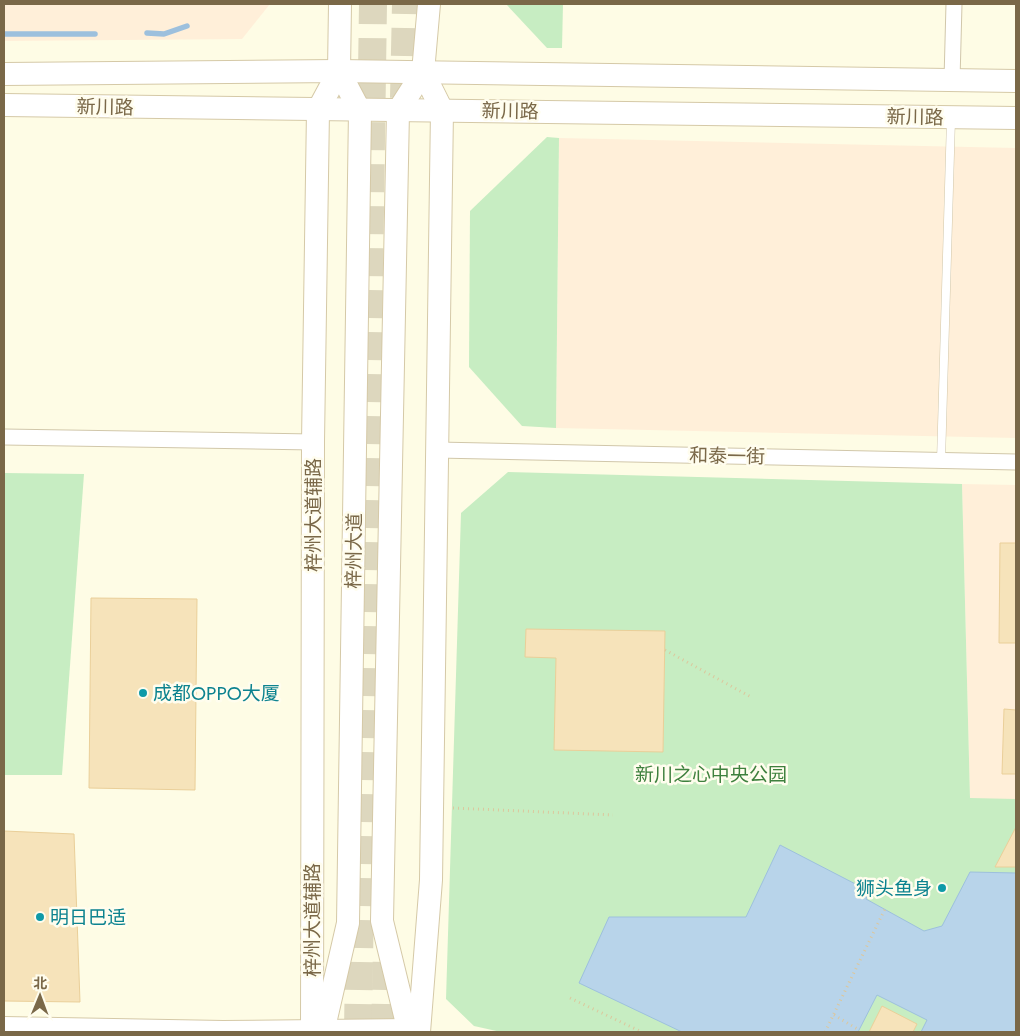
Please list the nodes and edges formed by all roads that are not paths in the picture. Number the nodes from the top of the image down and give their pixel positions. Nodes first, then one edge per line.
1 (340, 4) edge
2 (429, 4) edge
3 (954, 4) edge
4 (339, 71) junction
5 (423, 72) junction
6 (4, 74) edge
7 (952, 80) junction
8 (1016, 81) edge
9 (4, 105) edge
10 (318, 110) junction
11 (442, 110) junction
12 (360, 111) junction
13 (398, 111) junction
14 (951, 117) junction
15 (1016, 118) edge
16 (4, 437) edge
17 (314, 442) junction
18 (437, 450) junction
19 (941, 460) junction
20 (1016, 462) edge
21 (4, 1028) edge
22 (317, 1031) edge
23 (413, 1032) edge

1 - 4 street, 梓州大道辅路
2 - 5 street
3 - 7 street
4 - 5 street, 新川路
4 - 6 street, 新川路
4 - 10 street, 梓州大道辅路
4 - 12 street, 梓州大道
5 - 7 street, 新川路
5 - 11 street
5 - 13 street
7 - 8 street, 新川路
9 - 10 street, 新川路
10 - 12 street, 新川路
10 - 17 street, 梓州大道辅路
11 - 13 street, 新川路
11 - 14 street, 新川路
11 - 18 street
12 - 13 street, 新川路
12 - 22 street, 梓州大道
13 - 23 street
14 - 15 street, 新川路
14 - 19 lane
16 - 17 street
17 - 22 street, 梓州大道辅路
18 - 19 street, 和泰一街
18 - 23 street
19 - 20 street, 和泰一街
21 - 22 street
22 - 23 street

